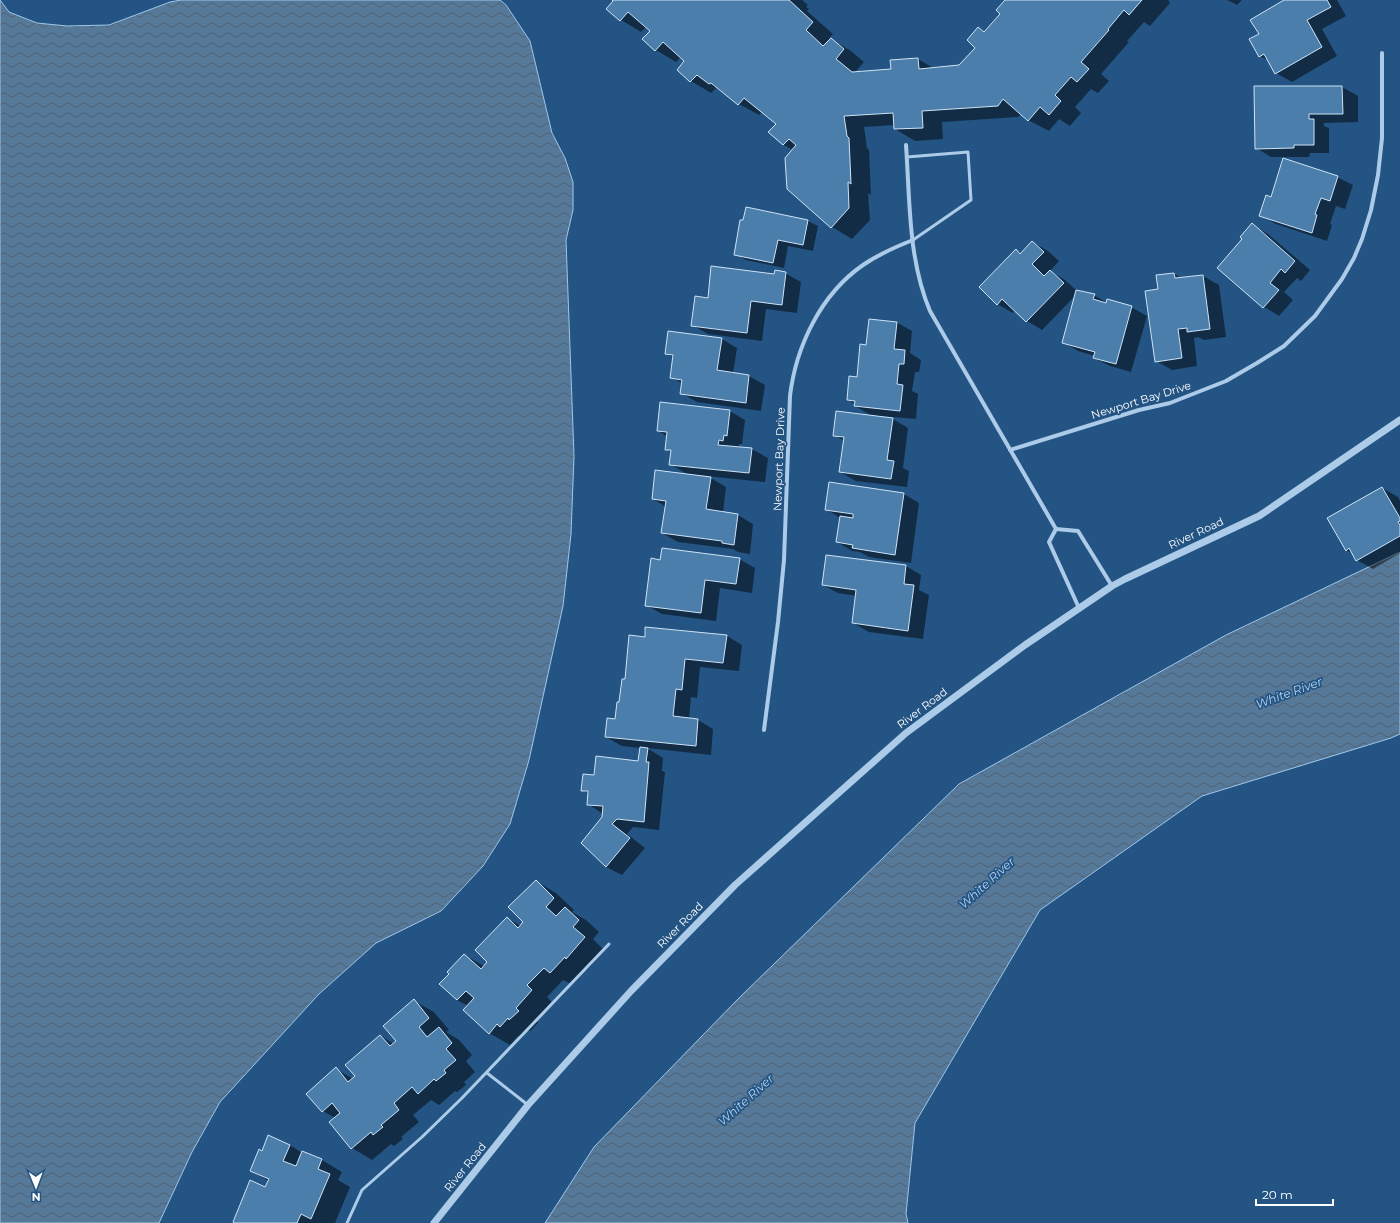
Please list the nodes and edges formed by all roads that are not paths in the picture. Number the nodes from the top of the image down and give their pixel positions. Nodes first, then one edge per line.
1 (1382, 53) dead end
2 (906, 145) dead end
3 (907, 157) junction
4 (913, 240) junction
5 (1400, 420) edge
6 (1010, 450) junction
7 (1056, 529) junction
8 (1112, 586) junction
9 (1080, 608) junction
10 (764, 730) dead end
11 (609, 944) dead end
12 (487, 1073) junction
13 (528, 1105) junction
14 (347, 1223) edge
15 (434, 1223) edge

1 - 6 street, Newport Bay Drive
2 - 3 street
3 - 4 street
3 - 4 lane
4 - 6 street
4 - 10 street, Newport Bay Drive
5 - 8 street, River Road
6 - 7 street
7 - 8 street
7 - 9 street
8 - 9 street, River Road
9 - 13 street, River Road
11 - 12 lane
12 - 13 lane
12 - 14 lane
13 - 15 street, River Road

